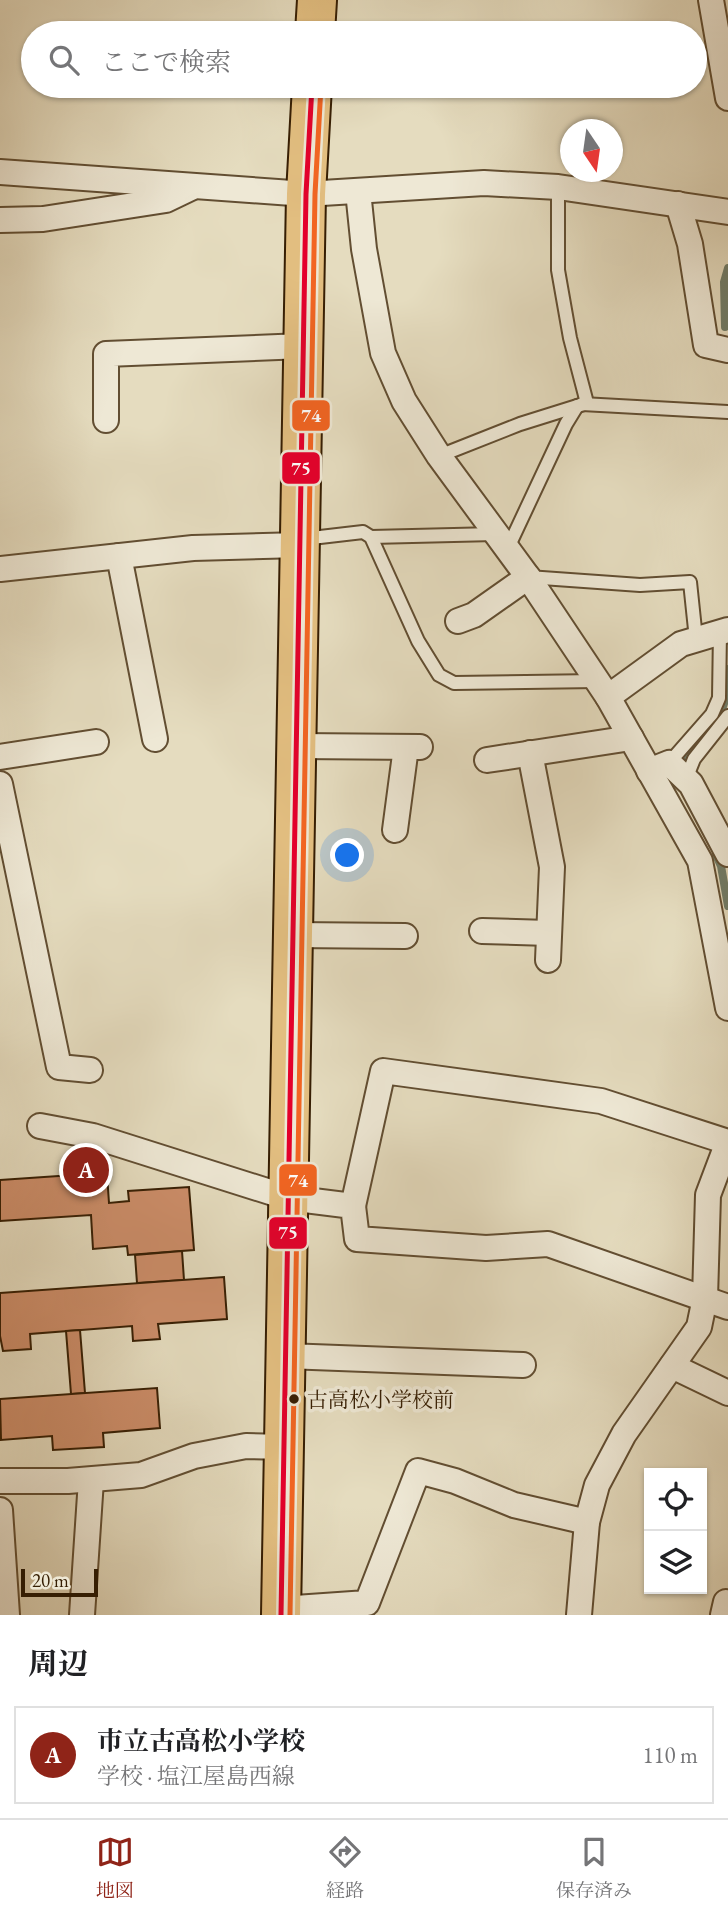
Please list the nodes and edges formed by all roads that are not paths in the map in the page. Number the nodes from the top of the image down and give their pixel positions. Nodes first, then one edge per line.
1 (317, 0) edge
2 (710, 0) edge
3 (316, 21) edge
4 (311, 98) edge
5 (728, 98) edge
6 (0, 172) edge
7 (195, 186) junction
8 (558, 187) junction
9 (358, 191) junction
10 (306, 194) junction
11 (678, 204) junction
12 (728, 212) edge
13 (0, 220) edge
14 (303, 346) junction
15 (728, 350) edge
16 (580, 405) junction
17 (728, 412) edge
18 (106, 420) dead end
19 (439, 456) junction
20 (371, 537) junction
21 (300, 542) junction
22 (501, 542) junction
23 (118, 556) junction
24 (0, 569) edge
25 (528, 577) junction
26 (458, 621) dead end
27 (724, 630) edge
28 (695, 639) junction
29 (602, 689) junction
30 (728, 716) edge
31 (631, 738) junction
32 (155, 739) dead end
33 (96, 742) dead end
34 (297, 746) junction
35 (530, 753) junction
36 (0, 757) edge
37 (487, 760) dead end
38 (669, 770) junction
39 (0, 784) edge
40 (395, 830) dead end
41 (728, 854) edge
42 (482, 931) dead end
43 (549, 933) junction
44 (293, 935) junction
45 (405, 936) dead end
46 (548, 960) dead end
47 (728, 1008) edge
48 (90, 1070) dead end
49 (40, 1126) dead end
50 (728, 1142) edge
51 (289, 1198) junction
52 (353, 1206) junction
53 (717, 1302) edge
54 (286, 1356) junction
55 (523, 1365) dead end
56 (672, 1366) junction
57 (728, 1393) edge
58 (285, 1447) junction
59 (91, 1480) junction
60 (0, 1481) edge
61 (0, 1510) edge
62 (587, 1522) junction
63 (281, 1612) edge
64 (7, 1615) edge
65 (82, 1615) edge
66 (579, 1615) edge

1 - 3 main road
2 - 5 street
4 - 10 main road
6 - 7 street
7 - 10 street
7 - 13 street
8 - 9 street
8 - 11 street
8 - 16 lane
9 - 10 street
9 - 19 street
10 - 14 main road
11 - 12 street
11 - 15 street
14 - 18 street
14 - 21 main road
16 - 17 lane
16 - 19 lane
16 - 22 lane
19 - 22 street
20 - 21 lane
20 - 22 lane
20 - 29 lane
21 - 23 street
21 - 34 main road
22 - 25 street
23 - 24 street
23 - 32 street
25 - 26 street
25 - 28 lane
25 - 29 street
27 - 28 street
27 - 38 lane
28 - 29 street
29 - 31 street
30 - 38 lane
31 - 35 street
31 - 38 street
33 - 36 street
34 - 40 street
34 - 44 main road
35 - 37 street
35 - 43 street
38 - 41 street
38 - 47 street
39 - 48 street
42 - 43 street
43 - 46 street
44 - 45 street
44 - 51 main road
49 - 51 street
50 - 52 street
50 - 53 street
51 - 52 street
51 - 54 main road
52 - 53 street
53 - 56 street
54 - 55 street
54 - 58 main road
56 - 57 street
56 - 62 street
58 - 59 street
58 - 63 main road
59 - 60 street
59 - 65 street
61 - 64 street
62 - 63 street
62 - 66 street

